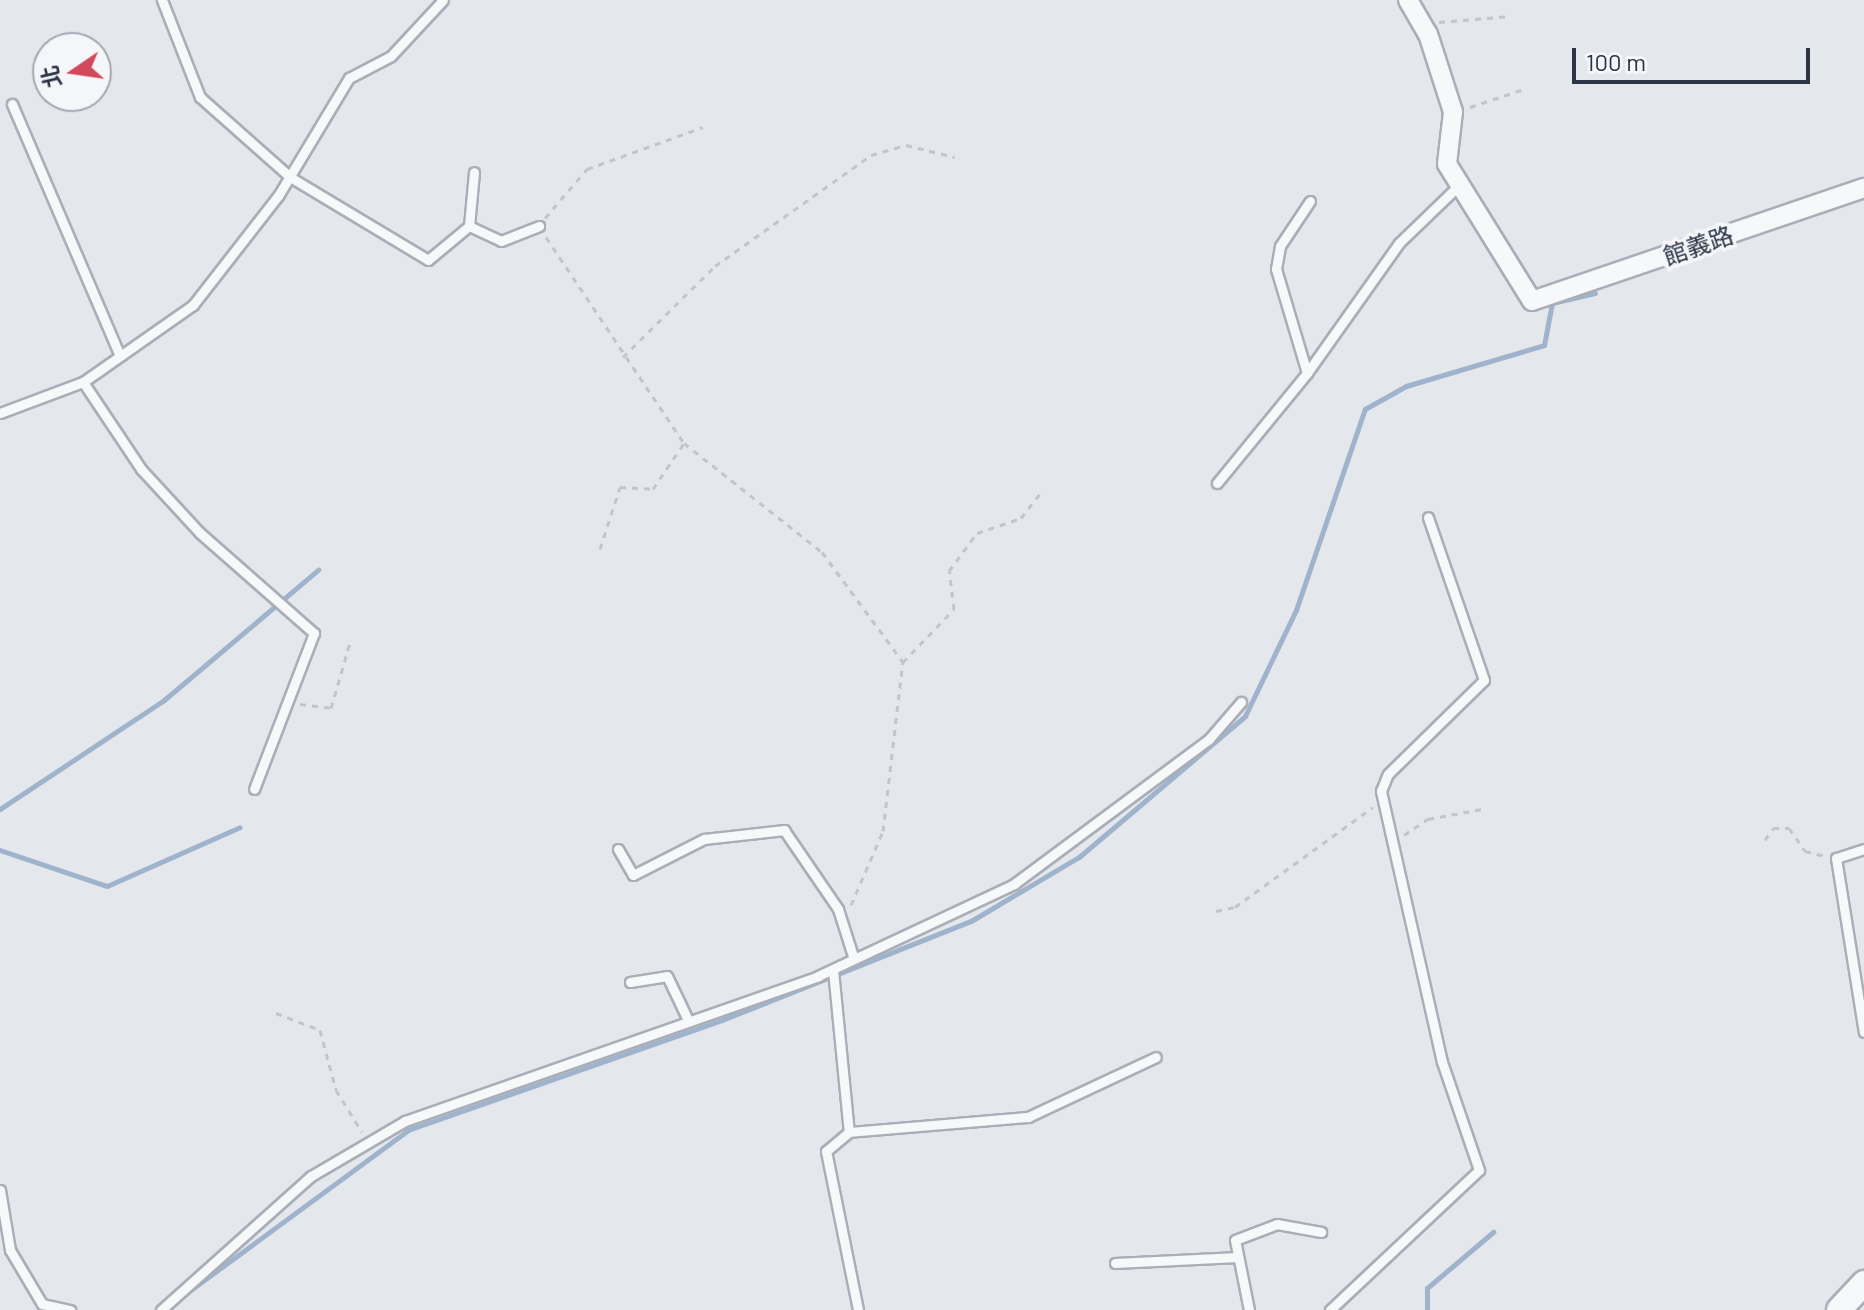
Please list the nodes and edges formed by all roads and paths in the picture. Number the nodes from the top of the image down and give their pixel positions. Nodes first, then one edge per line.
1 (162, 0) edge
2 (443, 0) edge
3 (1408, 0) edge
4 (1511, 16) dead end
5 (1422, 25) junction
6 (1527, 88) dead end
7 (12, 104) dead end
8 (1453, 112) junction
9 (703, 127) dead end
10 (955, 157) dead end
11 (474, 172) dead end
12 (290, 177) junction
13 (1458, 186) junction
14 (1864, 188) edge
15 (1310, 201) dead end
16 (469, 226) junction
17 (539, 226) junction
18 (120, 356) junction
19 (621, 358) junction
20 (1307, 373) junction
21 (83, 382) junction
22 (0, 413) edge
23 (684, 443) junction
24 (1217, 483) dead end
25 (1043, 490) dead end
26 (1428, 517) dead end
27 (600, 549) dead end
28 (351, 639) dead end
29 (903, 662) junction
30 (288, 702) junction
31 (1241, 702) dead end
32 (254, 789) dead end
33 (1382, 800) junction
34 (1482, 809) dead end
35 (1765, 840) dead end
36 (1392, 842) junction
37 (618, 849) dead end
38 (1864, 849) edge
39 (1836, 858) junction
40 (1216, 911) dead end
41 (843, 923) junction
42 (854, 959) junction
43 (833, 970) junction
44 (630, 982) dead end
45 (276, 1013) dead end
46 (688, 1020) junction
47 (1864, 1032) edge
48 (1156, 1057) dead end
49 (849, 1132) junction
50 (369, 1142) junction
51 (0, 1190) edge
52 (1321, 1232) dead end
53 (1238, 1257) junction
54 (1115, 1263) dead end
55 (1864, 1283) edge
56 (70, 1310) edge
57 (161, 1310) edge
58 (858, 1310) edge
59 (1249, 1310) edge
60 (1330, 1310) edge
61 (1839, 1310) edge

1 - 12 lane
2 - 12 lane
3 - 5 street
4 - 5 path
5 - 8 street
6 - 8 path
7 - 18 lane
8 - 13 street
9 - 17 path
10 - 19 path
11 - 16 lane
12 - 16 lane
12 - 18 lane
13 - 14 street, 館義路
13 - 20 lane
15 - 20 lane
16 - 17 lane
17 - 19 path
18 - 21 lane
19 - 23 path
20 - 24 lane
21 - 22 lane
21 - 30 lane
23 - 27 path
23 - 29 path
25 - 29 path
26 - 33 lane
28 - 30 path
29 - 41 path
30 - 32 lane
31 - 42 lane
33 - 36 lane
33 - 40 path
34 - 36 path
35 - 39 path
36 - 60 lane
37 - 41 lane
38 - 39 lane
39 - 47 lane
41 - 42 lane
42 - 43 lane
43 - 46 lane
43 - 49 lane
44 - 46 lane
45 - 50 path
46 - 50 lane
48 - 49 lane
49 - 58 lane
50 - 57 lane
51 - 56 lane
52 - 53 lane
53 - 54 lane
53 - 59 lane
55 - 61 street

